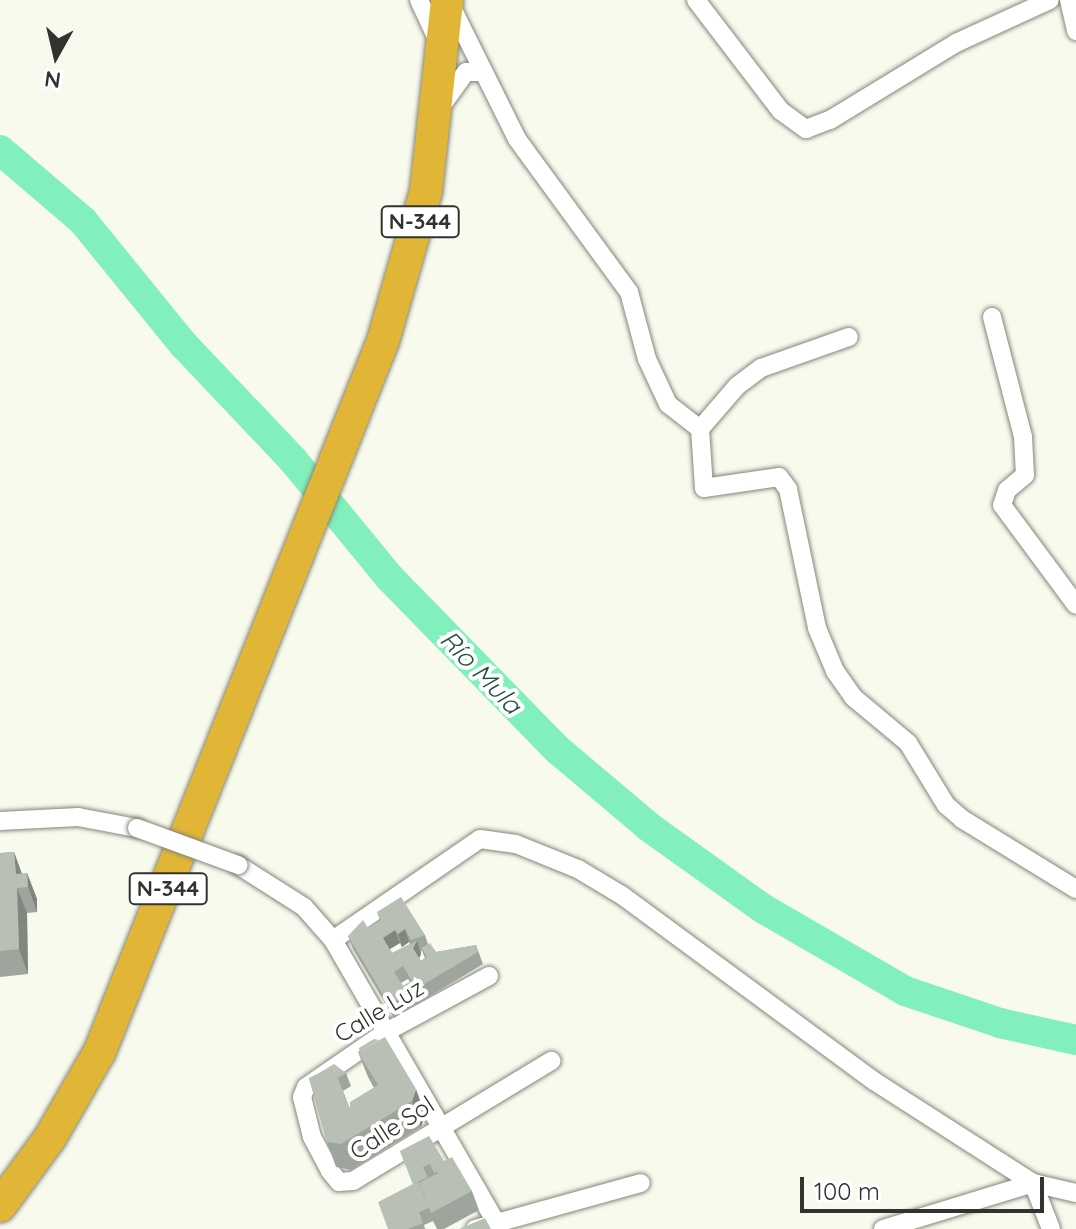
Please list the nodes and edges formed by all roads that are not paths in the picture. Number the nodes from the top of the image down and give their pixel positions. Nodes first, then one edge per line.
1 (419, 0) edge
2 (447, 0) edge
3 (696, 0) edge
4 (1050, 0) edge
5 (1069, 0) edge
6 (1076, 31) edge
7 (442, 52) junction
8 (481, 72) junction
9 (435, 122) junction
10 (992, 317) dead end
11 (849, 337) dead end
12 (700, 429) junction
13 (1076, 605) edge
14 (0, 821) edge
15 (1076, 889) edge
16 (333, 940) junction
17 (489, 976) dead end
18 (386, 1032) junction
19 (551, 1061) dead end
20 (302, 1097) joint
21 (440, 1125) junction
22 (641, 1183) dead end
23 (1033, 1183) junction
24 (1076, 1193) edge
25 (0, 1206) edge
26 (498, 1225) edge
27 (475, 1229) edge
28 (883, 1229) edge
29 (1051, 1229) edge

1 - 7 street
2 - 7 highway, N-344
2 - 8 street
3 - 4 street
5 - 6 street
7 - 9 highway, N-344
8 - 9 street
8 - 12 street
9 - 25 highway, N-344
10 - 13 street
11 - 12 street
12 - 15 street
14 - 16 street, bridge
16 - 18 street
16 - 23 street
17 - 18 street, Calle Luz
18 - 20 street, Calle Luz
18 - 21 street
19 - 21 street, Calle Sol
20 - 21 street, Calle Sol
21 - 26 street
22 - 26 street
23 - 24 street
23 - 28 street
23 - 29 street
26 - 27 street

